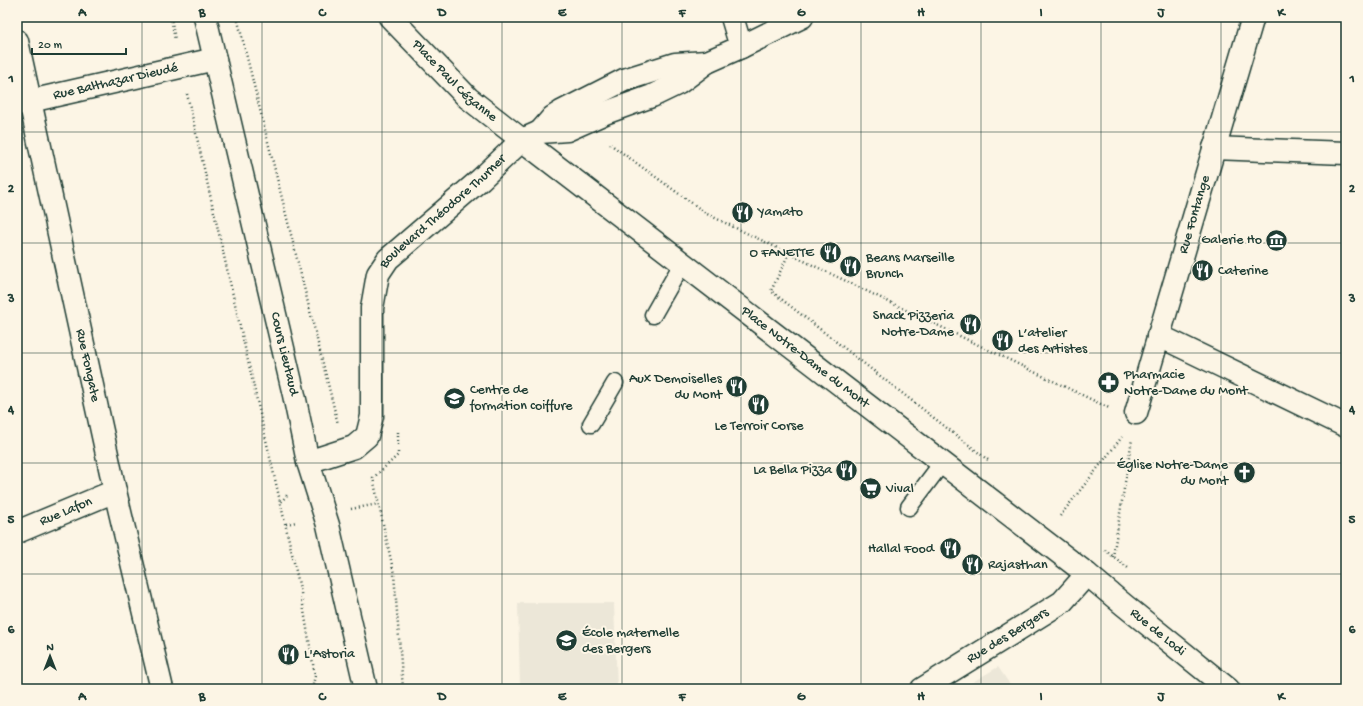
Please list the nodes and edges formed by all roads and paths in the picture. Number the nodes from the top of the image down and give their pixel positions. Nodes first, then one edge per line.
1 (171, 17) edge
2 (205, 17) edge
3 (237, 17) edge
4 (390, 17) edge
5 (732, 17) edge
6 (802, 17) edge
7 (1253, 17) edge
8 (17, 41) edge
9 (176, 45) dead end
10 (741, 47) junction
11 (215, 59) junction
12 (707, 62) junction
13 (186, 91) dead end
14 (23, 102) edge
15 (531, 136) junction
16 (610, 144) dead end
17 (1214, 148) junction
18 (1346, 153) edge
19 (789, 253) junction
20 (682, 264) junction
21 (653, 315) dead end
22 (1158, 336) junction
23 (615, 383) dead end
24 (1135, 417) junction
25 (591, 424) dead end
26 (1346, 426) edge
27 (340, 429) dead end
28 (398, 431) dead end
29 (308, 462) junction
30 (991, 462) dead end
31 (942, 463) junction
32 (115, 491) junction
33 (909, 507) dead end
34 (1066, 521) dead end
35 (17, 532) edge
36 (1102, 548) dead end
37 (1113, 557) junction
38 (1128, 568) dead end
39 (1087, 574) junction
40 (162, 689) edge
41 (312, 689) edge
42 (366, 689) edge
43 (403, 689) edge
44 (922, 689) edge
45 (1228, 689) edge

1 - 9 path
2 - 11 street, Cours Lieutaud
3 - 27 path
4 - 15 street, Place Paul Cézanne
5 - 10 street
6 - 10 street
7 - 17 street, Rue Fontange
8 - 14 street, Rue Fongate
10 - 12 street
11 - 14 street, Rue Balthazar Dieudé
11 - 29 street, Cours Lieutaud
12 - 15 street
12 - 15 street, Boulevard Théodore Thurner
13 - 41 path
14 - 32 street, Rue Fongate
15 - 20 street, Place Notre-Dame du Mont
15 - 29 street, Boulevard Théodore Thurner
16 - 19 path
17 - 18 street
17 - 22 street, Rue Fontange
19 - 24 path
19 - 30 path
20 - 21 lane
20 - 31 street, Place Notre-Dame du Mont
22 - 24 street, Rue Fontange
22 - 26 street
23 - 25 lane
24 - 34 path
24 - 37 path
28 - 43 path
29 - 42 street, Cours Lieutaud
31 - 33 lane
31 - 39 street, Place Notre-Dame du Mont
32 - 35 street, Rue Lafon
32 - 40 street, Rue Fongate
36 - 37 path
37 - 38 path
39 - 44 street, Rue des Bergers
39 - 45 street, Rue de Lodi

